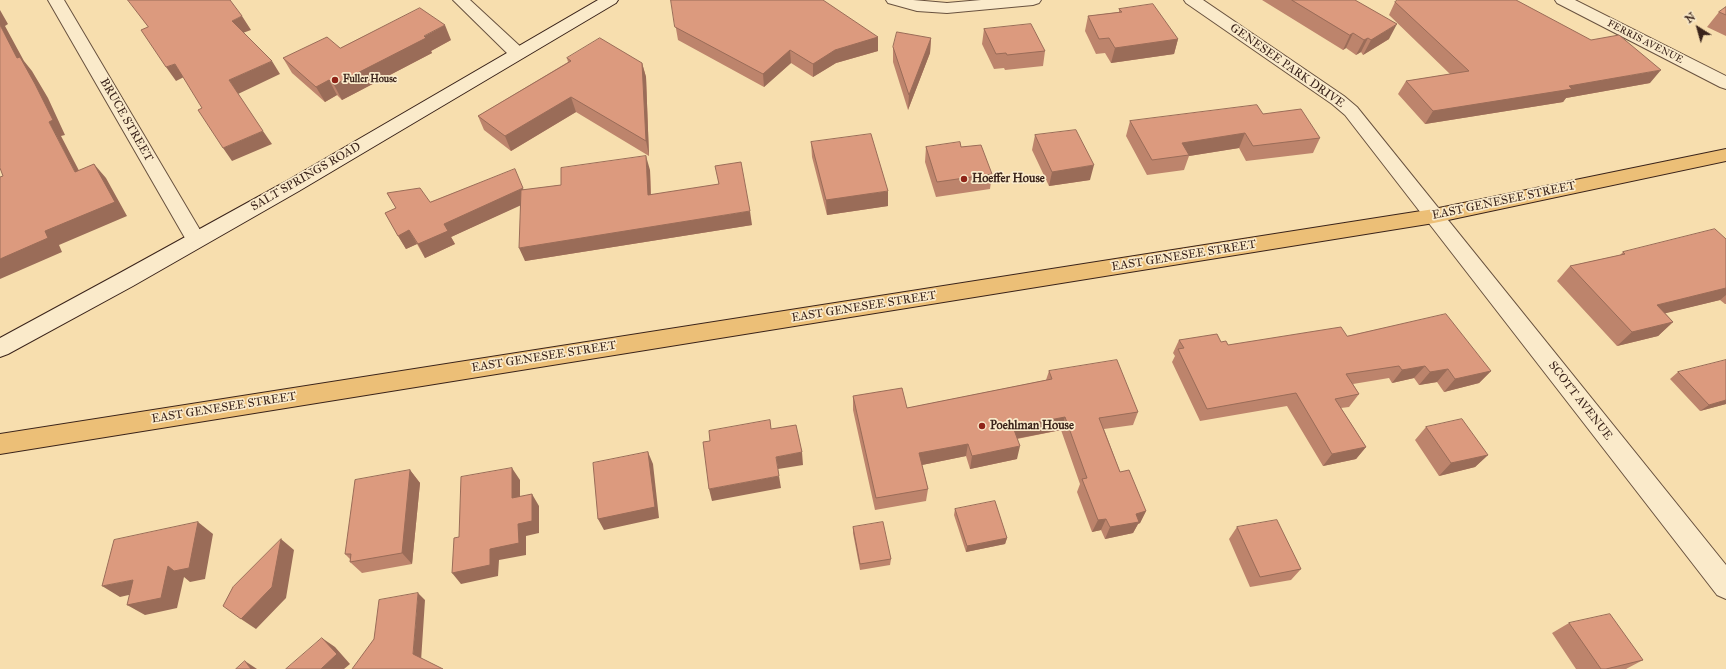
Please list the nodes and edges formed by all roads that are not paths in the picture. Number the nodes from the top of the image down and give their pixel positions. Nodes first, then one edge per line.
1 (56, 0) edge
2 (461, 0) edge
3 (610, 0) edge
4 (894, 0) edge
5 (1033, 0) edge
6 (1192, 0) edge
7 (1563, 0) edge
8 (970, 3) edge
9 (517, 53) junction
10 (1726, 83) edge
11 (1726, 155) edge
12 (1434, 216) junction
13 (196, 240) junction
14 (0, 348) edge
15 (0, 444) edge
16 (1726, 586) edge

1 - 13 street, BRUCE STREET
2 - 9 street
3 - 9 street, SALT SPRINGS ROAD
4 - 8 street
5 - 8 street
6 - 12 street, GENESEE PARK DRIVE
7 - 10 street, FERRIS AVENUE
9 - 13 street, SALT SPRINGS ROAD
11 - 12 main road, EAST GENESEE STREET
12 - 15 main road, EAST GENESEE STREET
12 - 16 street, SCOTT AVENUE
13 - 14 street, SALT SPRINGS ROAD

